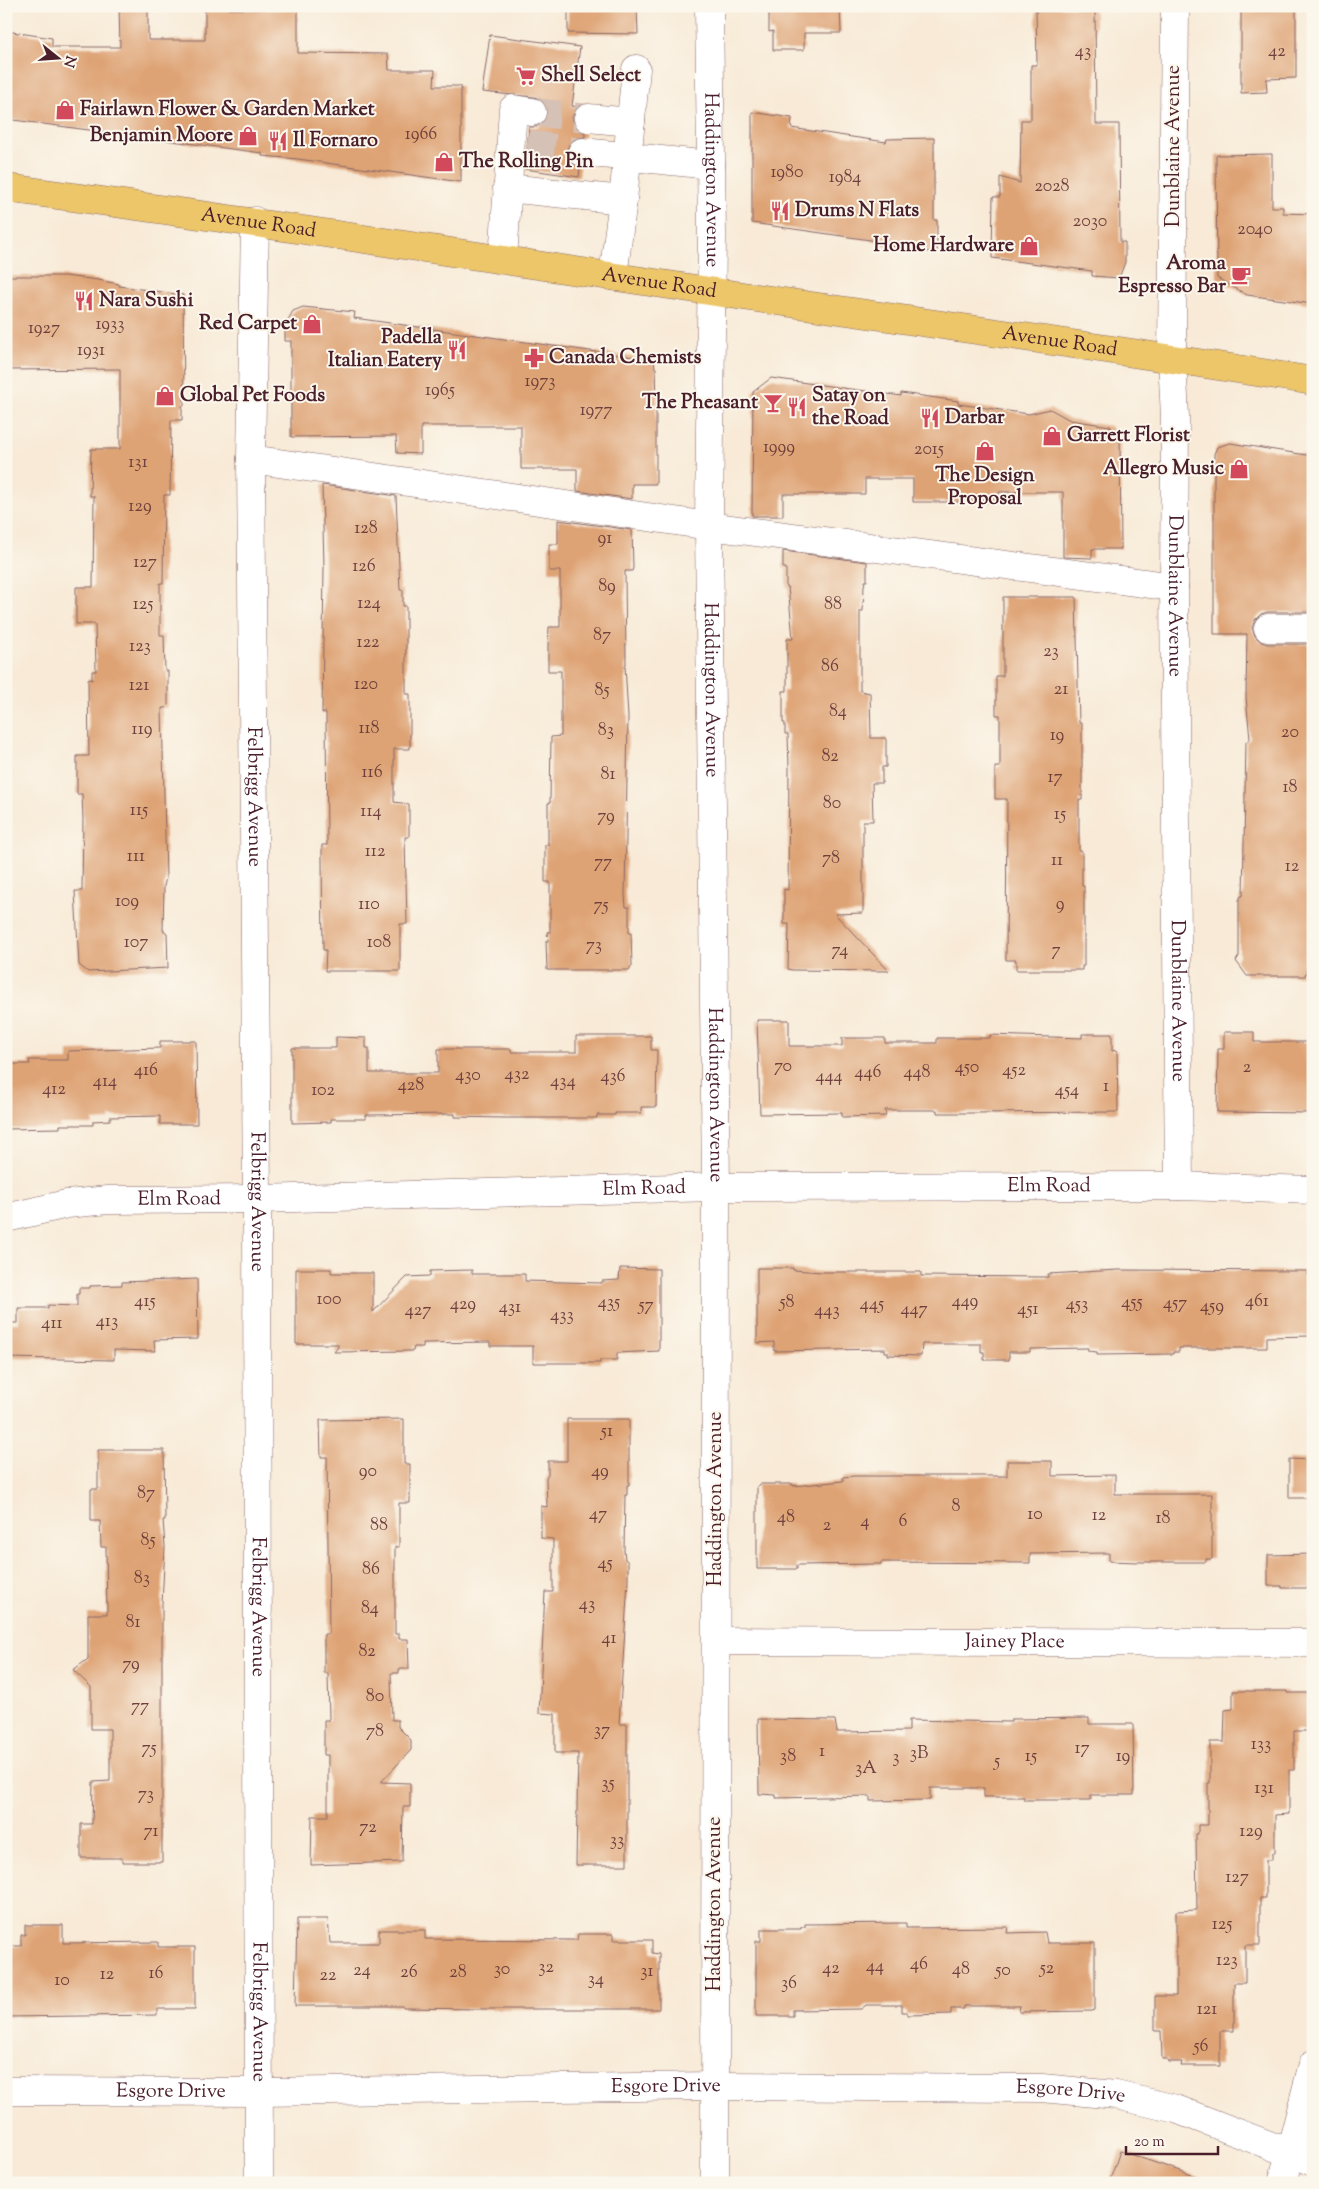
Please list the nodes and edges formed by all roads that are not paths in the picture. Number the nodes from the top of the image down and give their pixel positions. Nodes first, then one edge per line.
1 (708, 6) edge
2 (1175, 6) edge
3 (636, 69) dead end
4 (532, 112) tunnel mouth
5 (588, 118) tunnel mouth
6 (631, 122) junction
7 (582, 152) tunnel mouth
8 (628, 158) junction
9 (711, 165) junction
10 (6, 188) edge
11 (508, 188) junction
12 (623, 200) junction
13 (255, 221) junction
14 (503, 259) junction
15 (613, 276) junction
16 (710, 291) junction
17 (1172, 358) junction
18 (1313, 381) edge
19 (251, 459) junction
20 (709, 526) junction
21 (1174, 587) junction
22 (1268, 628) dead end
23 (1313, 628) edge
24 (1179, 1186) junction
25 (716, 1187) junction
26 (1313, 1190) edge
27 (257, 1198) junction
28 (6, 1218) edge
29 (716, 1641) junction
30 (1313, 1643) edge
31 (1313, 2064) edge
32 (714, 2086) junction
33 (6, 2091) edge
34 (259, 2092) junction
35 (1302, 2158) edge
36 (259, 2183) edge
37 (715, 2183) edge
38 (1282, 2183) edge

1 - 9 street, Haddington Avenue
2 - 17 street, Dunblaine Avenue
3 - 6 street
4 - 11 street
5 - 6 street
6 - 8 street
7 - 8 street
8 - 9 street
8 - 12 street
9 - 16 street, Haddington Avenue
10 - 13 main road, Avenue Road
11 - 12 street
11 - 14 street
12 - 15 street
13 - 14 main road, Avenue Road
13 - 19 street, Felbrigg Avenue
14 - 15 main road, Avenue Road
15 - 16 main road, Avenue Road
16 - 17 main road, Avenue Road
16 - 20 street, Haddington Avenue
17 - 18 main road, Avenue Road
17 - 21 street, Dunblaine Avenue
19 - 20 street
19 - 27 street, Felbrigg Avenue
20 - 21 street
20 - 25 street, Haddington Avenue
21 - 24 street, Dunblaine Avenue
22 - 23 street
24 - 25 street, Elm Road
24 - 26 street, Elm Road
25 - 27 street, Elm Road
25 - 29 street, Haddington Avenue
27 - 28 street, Elm Road
27 - 34 street, Felbrigg Avenue
29 - 30 street, Jainey Place
29 - 32 street, Haddington Avenue
31 - 35 street
32 - 34 street, Esgore Drive
32 - 35 street, Esgore Drive
32 - 37 street, Haddington Avenue
33 - 34 street, Esgore Drive
34 - 36 street, Felbrigg Avenue
35 - 38 street

